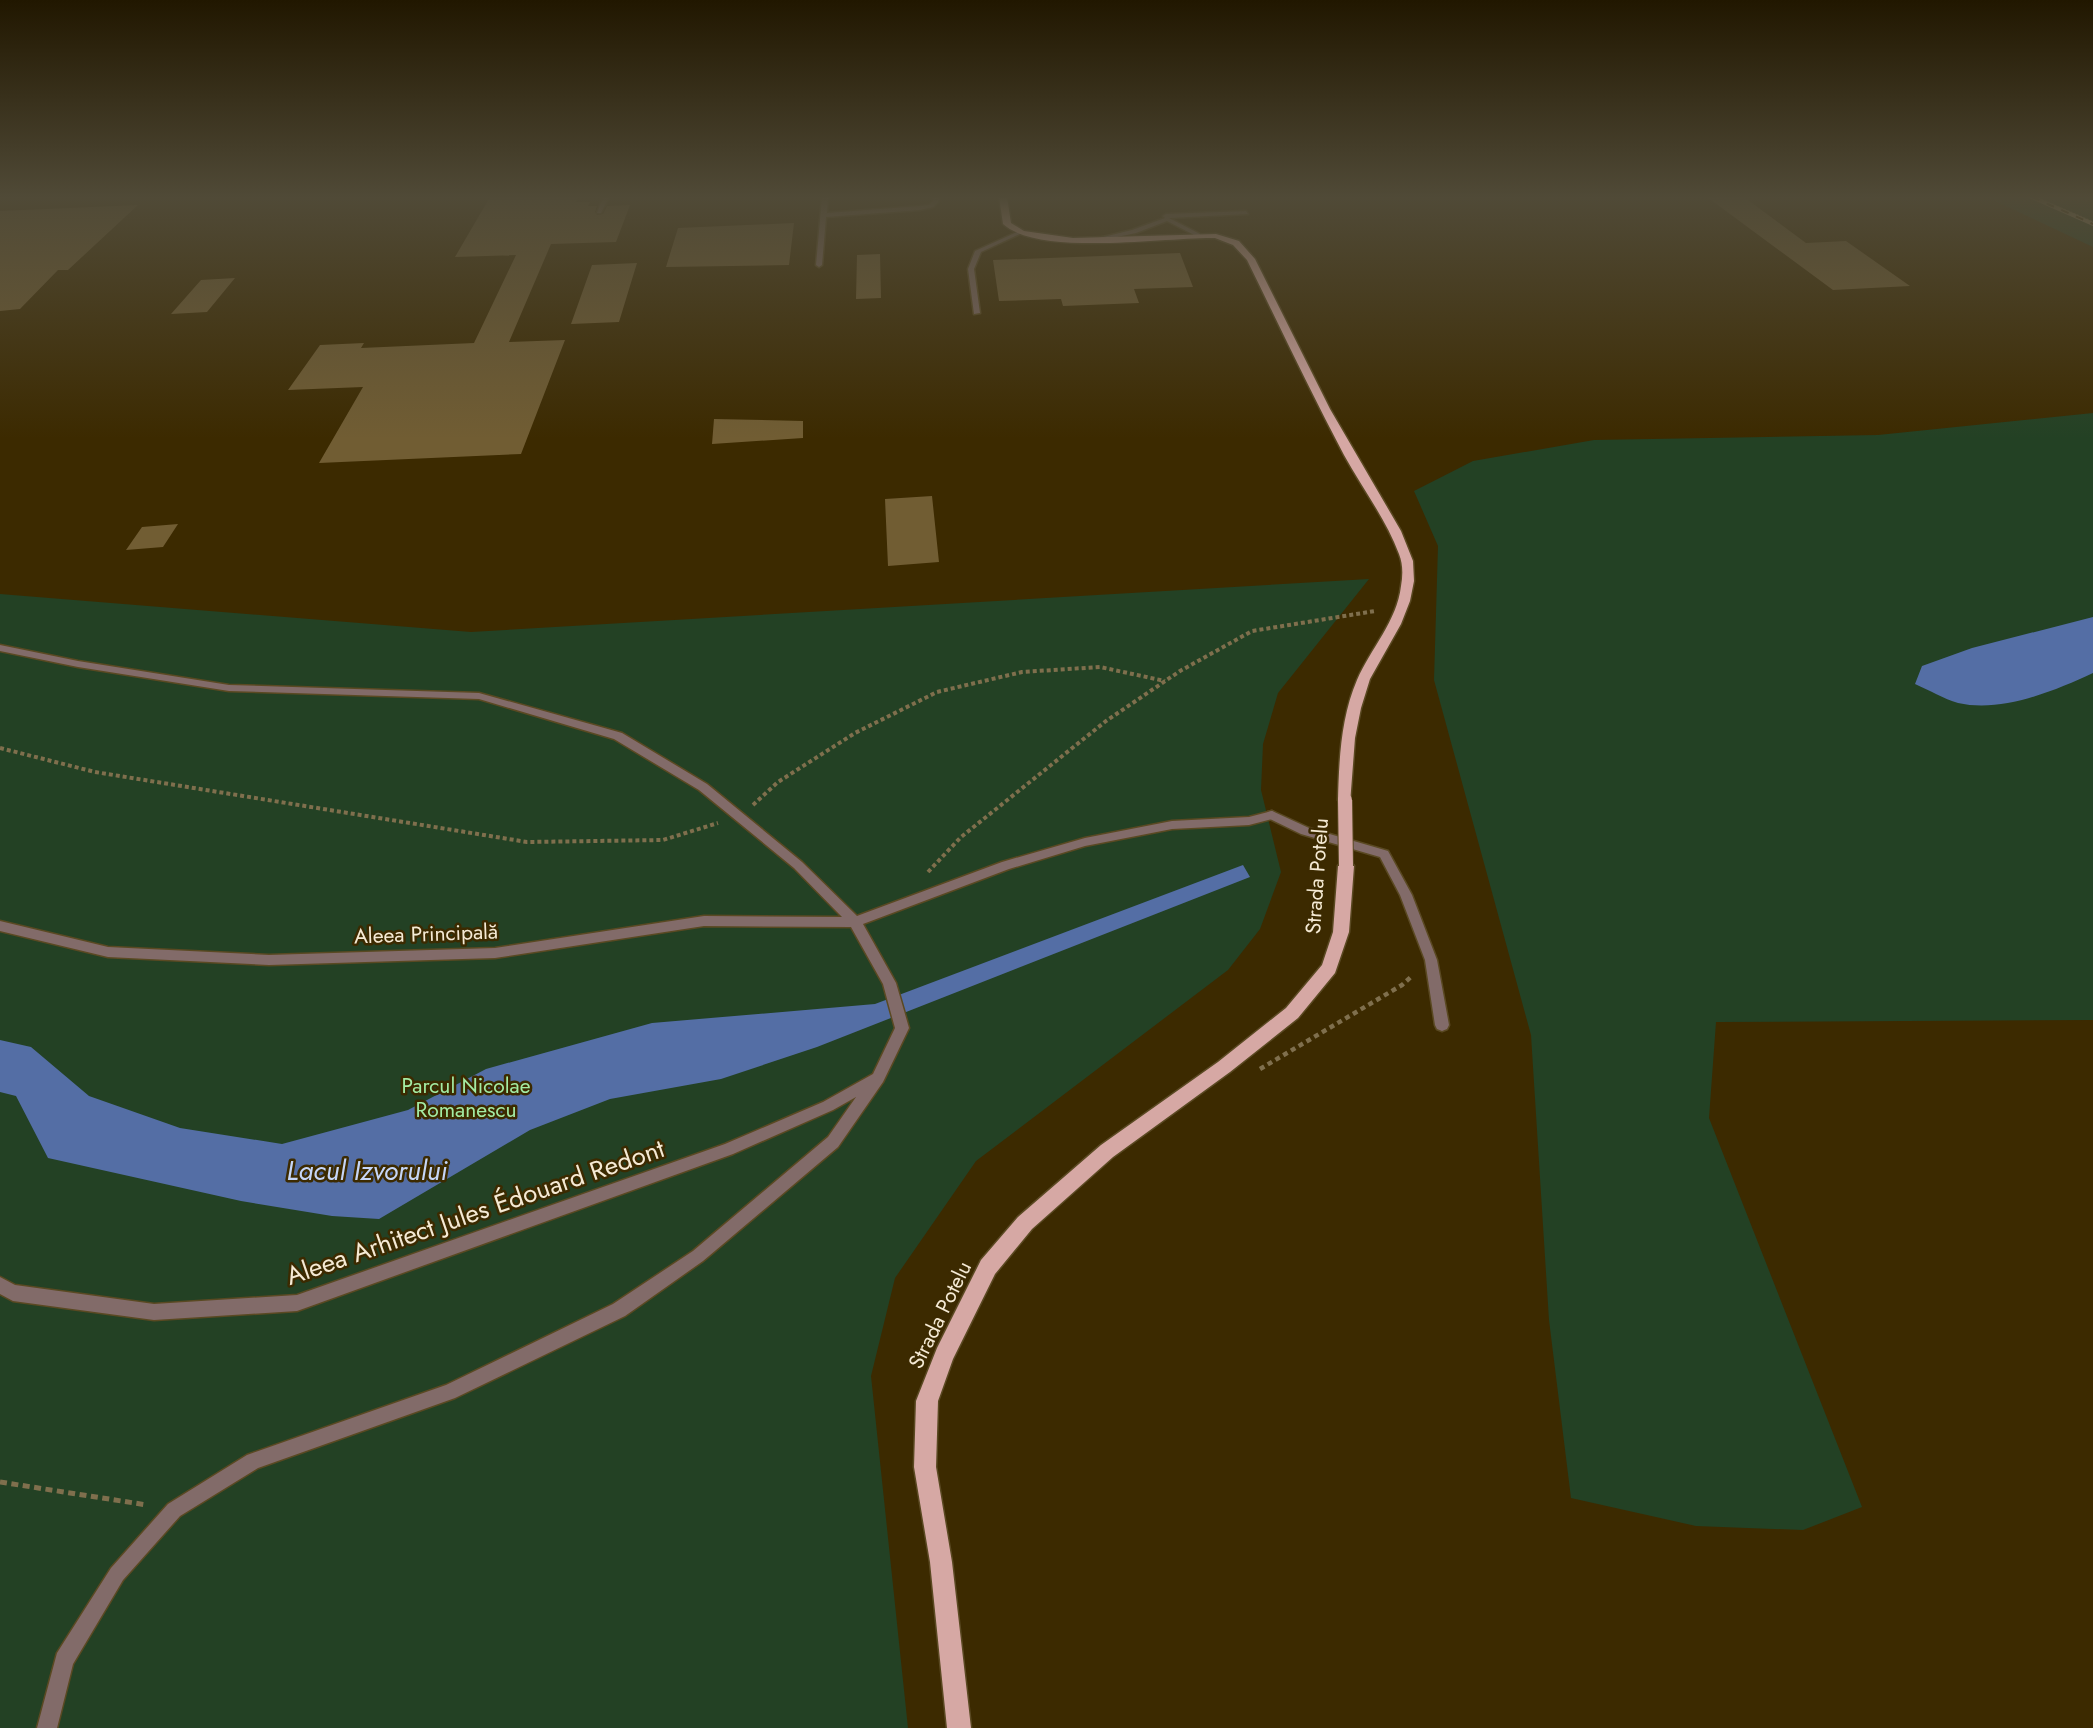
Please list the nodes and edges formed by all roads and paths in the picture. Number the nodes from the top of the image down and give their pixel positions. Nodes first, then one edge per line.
1 (972, 278) edge
2 (1260, 278) edge
3 (976, 313) dead end
4 (1375, 611) dead end
5 (0, 648) edge
6 (1165, 681) junction
7 (0, 748) edge
8 (740, 817) junction
9 (897, 905) junction
10 (855, 922) junction
11 (0, 926) edge
12 (1431, 960) junction
13 (1442, 1025) dead end
14 (1253, 1074) dead end
15 (878, 1078) junction
16 (0, 1285) edge
17 (0, 1482) edge
18 (174, 1510) junction
19 (47, 1728) edge
20 (959, 1728) edge

1 - 3 street
2 - 20 main road, Strada Potelu, bridge
4 - 6 path
5 - 8 street
6 - 8 path
6 - 9 path
7 - 8 path
8 - 10 street
9 - 10 street
9 - 12 street
10 - 11 street, Aleea Principală
10 - 15 street
12 - 13 street
12 - 14 path
15 - 16 street, Aleea Arhitect Jules Édouard Redont
15 - 18 street
17 - 18 path
18 - 19 street

